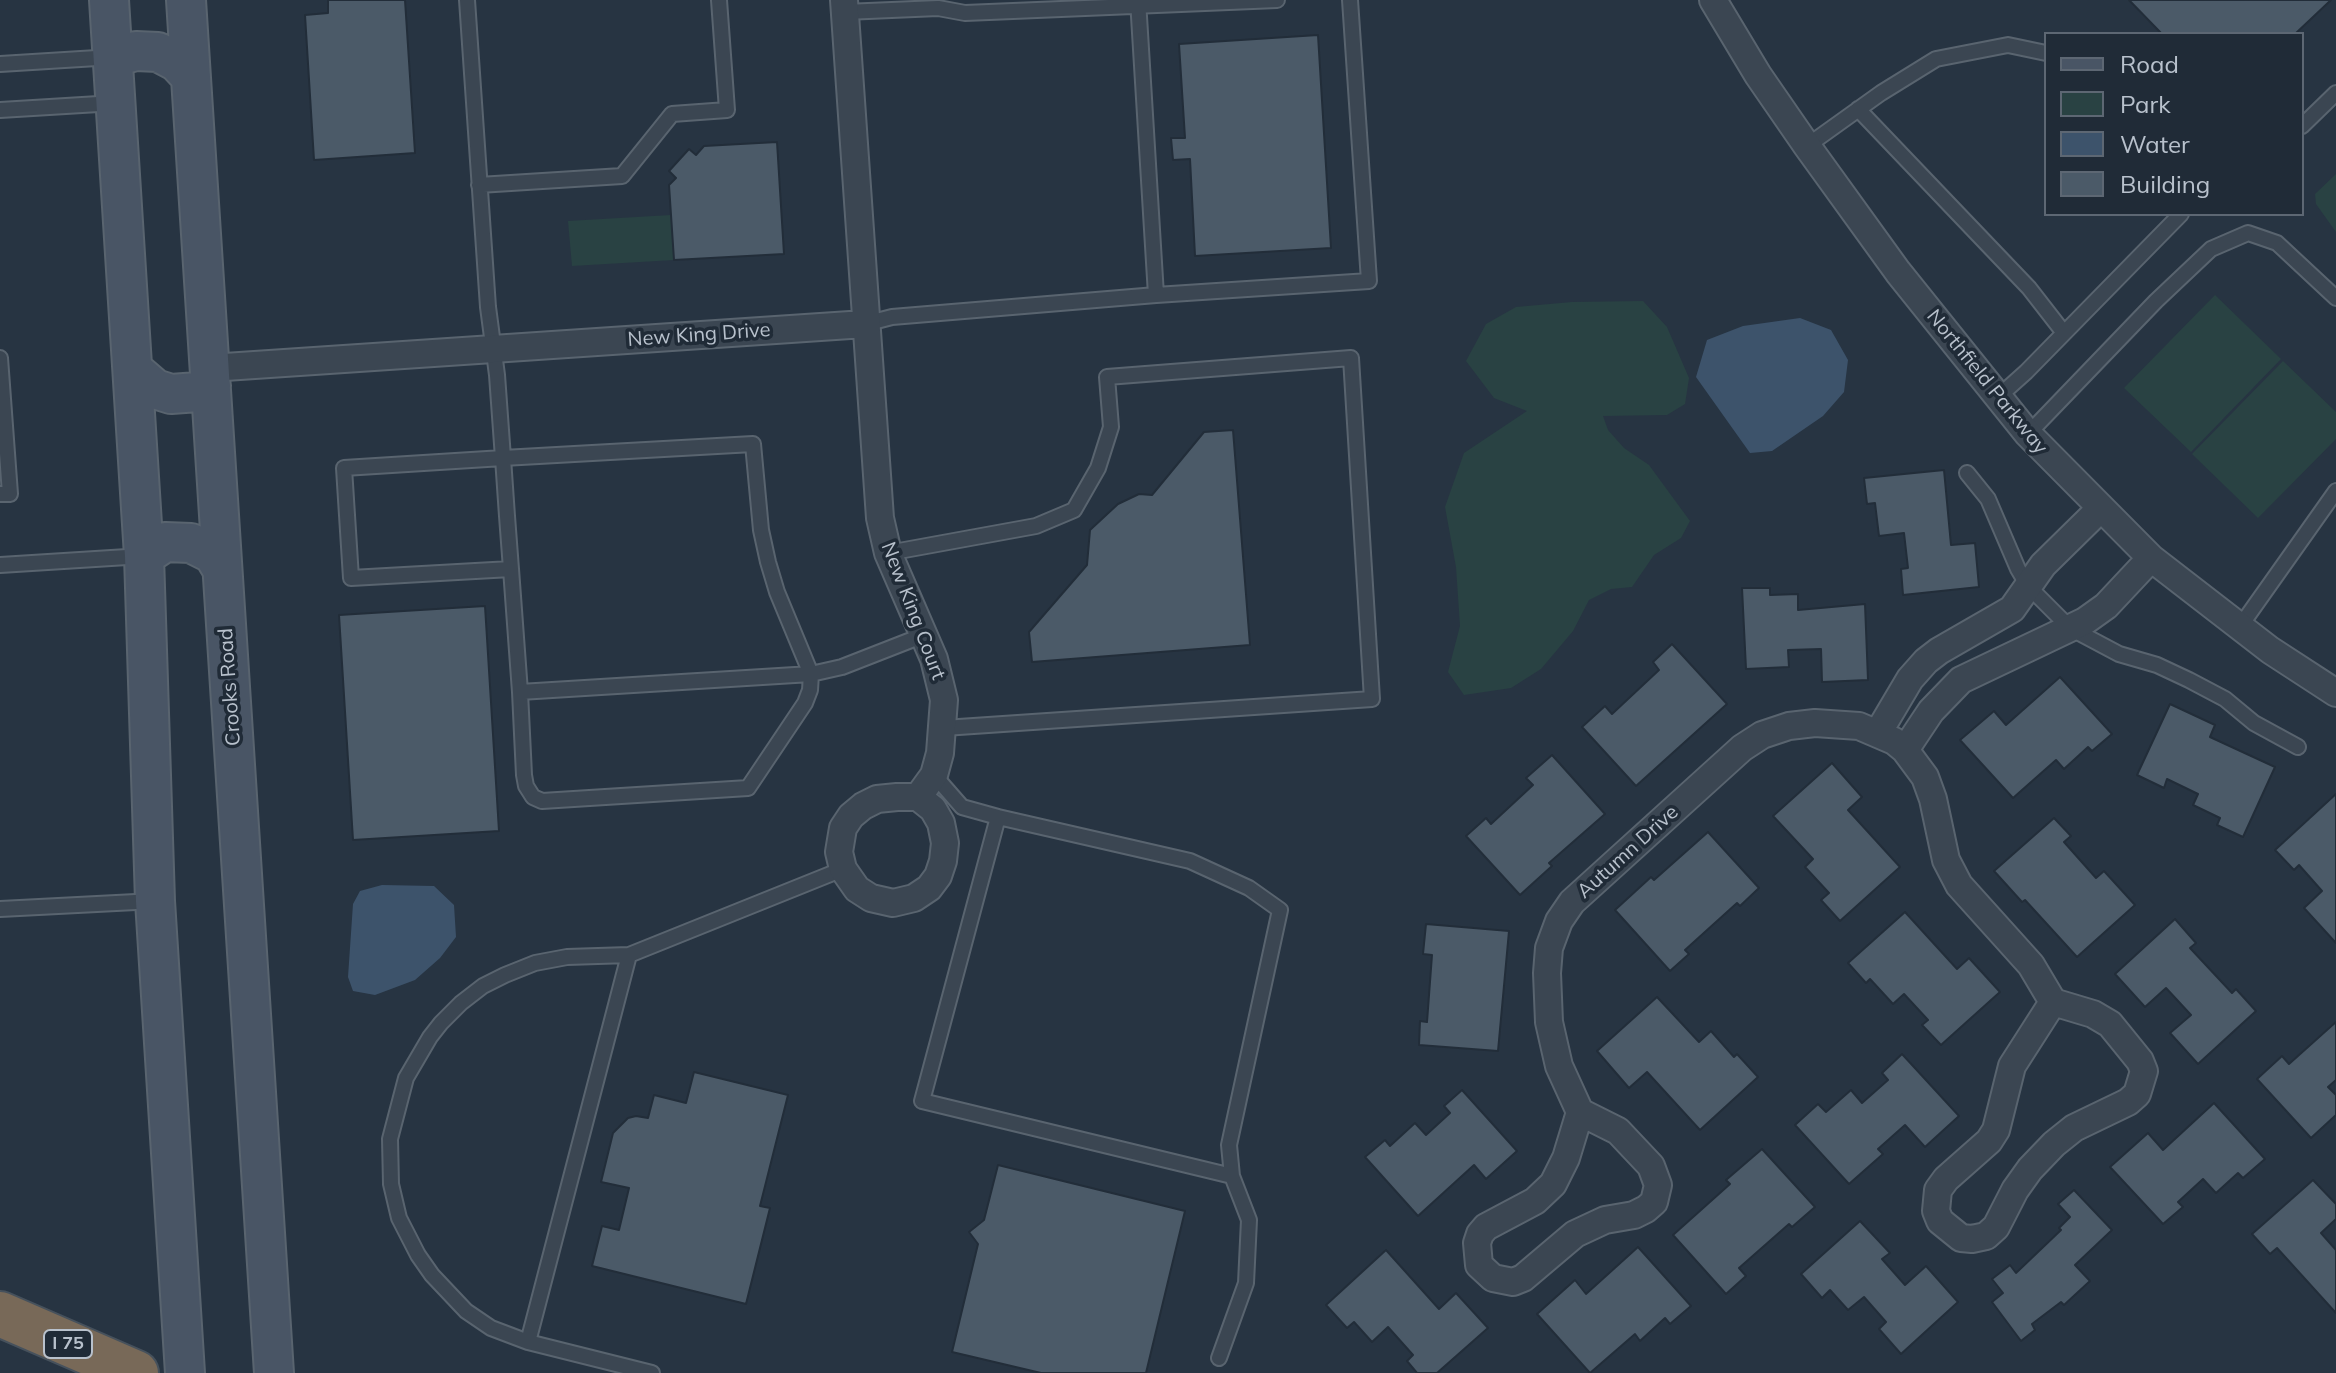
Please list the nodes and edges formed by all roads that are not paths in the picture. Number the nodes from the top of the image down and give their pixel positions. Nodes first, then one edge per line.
1 (109, 0) edge
2 (186, 0) edge
3 (467, 0) edge
4 (719, 0) edge
5 (1277, 0) edge
6 (1350, 0) edge
7 (1713, 0) edge
8 (1138, 4) edge
9 (844, 6) edge
10 (2044, 53) edge
11 (113, 57) junction
12 (0, 64) edge
13 (191, 77) junction
14 (2336, 93) edge
15 (116, 103) junction
16 (1858, 109) junction
17 (0, 110) edge
18 (2304, 124) edge
19 (1807, 146) junction
20 (479, 185) junction
21 (2179, 216) edge
22 (1156, 295) junction
23 (2336, 298) edge
24 (865, 324) junction
25 (2064, 333) junction
26 (494, 348) junction
27 (0, 358) edge
28 (133, 370) junction
29 (210, 377) junction
30 (1997, 398) junction
31 (2028, 434) junction
32 (503, 458) junction
33 (1967, 473) dead end
34 (2336, 491) edge
35 (0, 494) edge
36 (2100, 509) junction
37 (888, 553) junction
38 (144, 556) junction
39 (2151, 558) junction
40 (0, 565) edge
41 (222, 569) junction
42 (511, 569) junction
43 (2028, 586) junction
44 (2070, 628) junction
45 (2239, 628) junction
46 (924, 635) junction
47 (811, 674) junction
48 (520, 692) junction
49 (2336, 693) edge
50 (944, 728) junction
51 (1892, 741) junction
52 (2298, 747) dead end
53 (934, 775) junction
54 (918, 797) junction
55 (998, 817) junction
56 (843, 869) junction
57 (155, 901) junction
58 (0, 909) edge
59 (629, 955) junction
60 (2053, 1002) junction
61 (1580, 1112) junction
62 (1232, 1176) junction
63 (0, 1314) edge
64 (528, 1342) junction
65 (273, 1355) edge
66 (1219, 1358) dead end
67 (136, 1373) edge
68 (185, 1373) edge
69 (652, 1373) edge

1 - 11 main road
2 - 13 main road, Crooks Road
3 - 20 lane
4 - 20 lane
5 - 8 lane
6 - 22 lane
7 - 19 street, Northfield Parkway
8 - 9 lane
8 - 22 lane
9 - 24 street
10 - 16 lane
11 - 12 lane
11 - 13 main road
11 - 15 main road
13 - 29 main road, Crooks Road
14 - 18 lane
15 - 17 lane
15 - 28 main road
16 - 19 lane
16 - 25 lane
19 - 30 street, Northfield Parkway
20 - 26 lane
21 - 25 lane
22 - 24 lane
23 - 31 lane
24 - 26 street, New King Drive
24 - 37 street, New King Court
25 - 30 lane
26 - 29 street, New King Drive
26 - 32 lane
27 - 35 lane
28 - 29 main road
28 - 38 main road
29 - 41 main road, Crooks Road
30 - 31 street, Northfield Parkway
31 - 36 street, Northfield Parkway
32 - 42 lane
32 - 42 lane
32 - 47 lane
33 - 43 lane
34 - 45 lane
36 - 39 street, Northfield Parkway
36 - 43 street
37 - 46 street, New King Court
37 - 50 lane
38 - 40 lane
38 - 41 main road
38 - 57 main road
39 - 44 street
39 - 45 street, Northfield Parkway
41 - 65 main road, Crooks Road
42 - 48 lane
43 - 44 lane
43 - 51 street
44 - 51 street
44 - 52 lane
45 - 49 street, Northfield Parkway
46 - 47 lane
46 - 50 street, New King Court
47 - 48 lane
47 - 48 lane
50 - 53 street, New King Court
51 - 60 street
51 - 61 street, Autumn Drive
53 - 54 street, New King Court
53 - 55 lane
54 - 56 street
54 - 56 street
55 - 62 lane
55 - 62 lane
56 - 59 lane
57 - 58 lane
57 - 68 main road
59 - 64 lane
59 - 64 lane
60 - 60 street
61 - 61 street
62 - 66 lane
63 - 67 highway, I 75
64 - 69 lane

